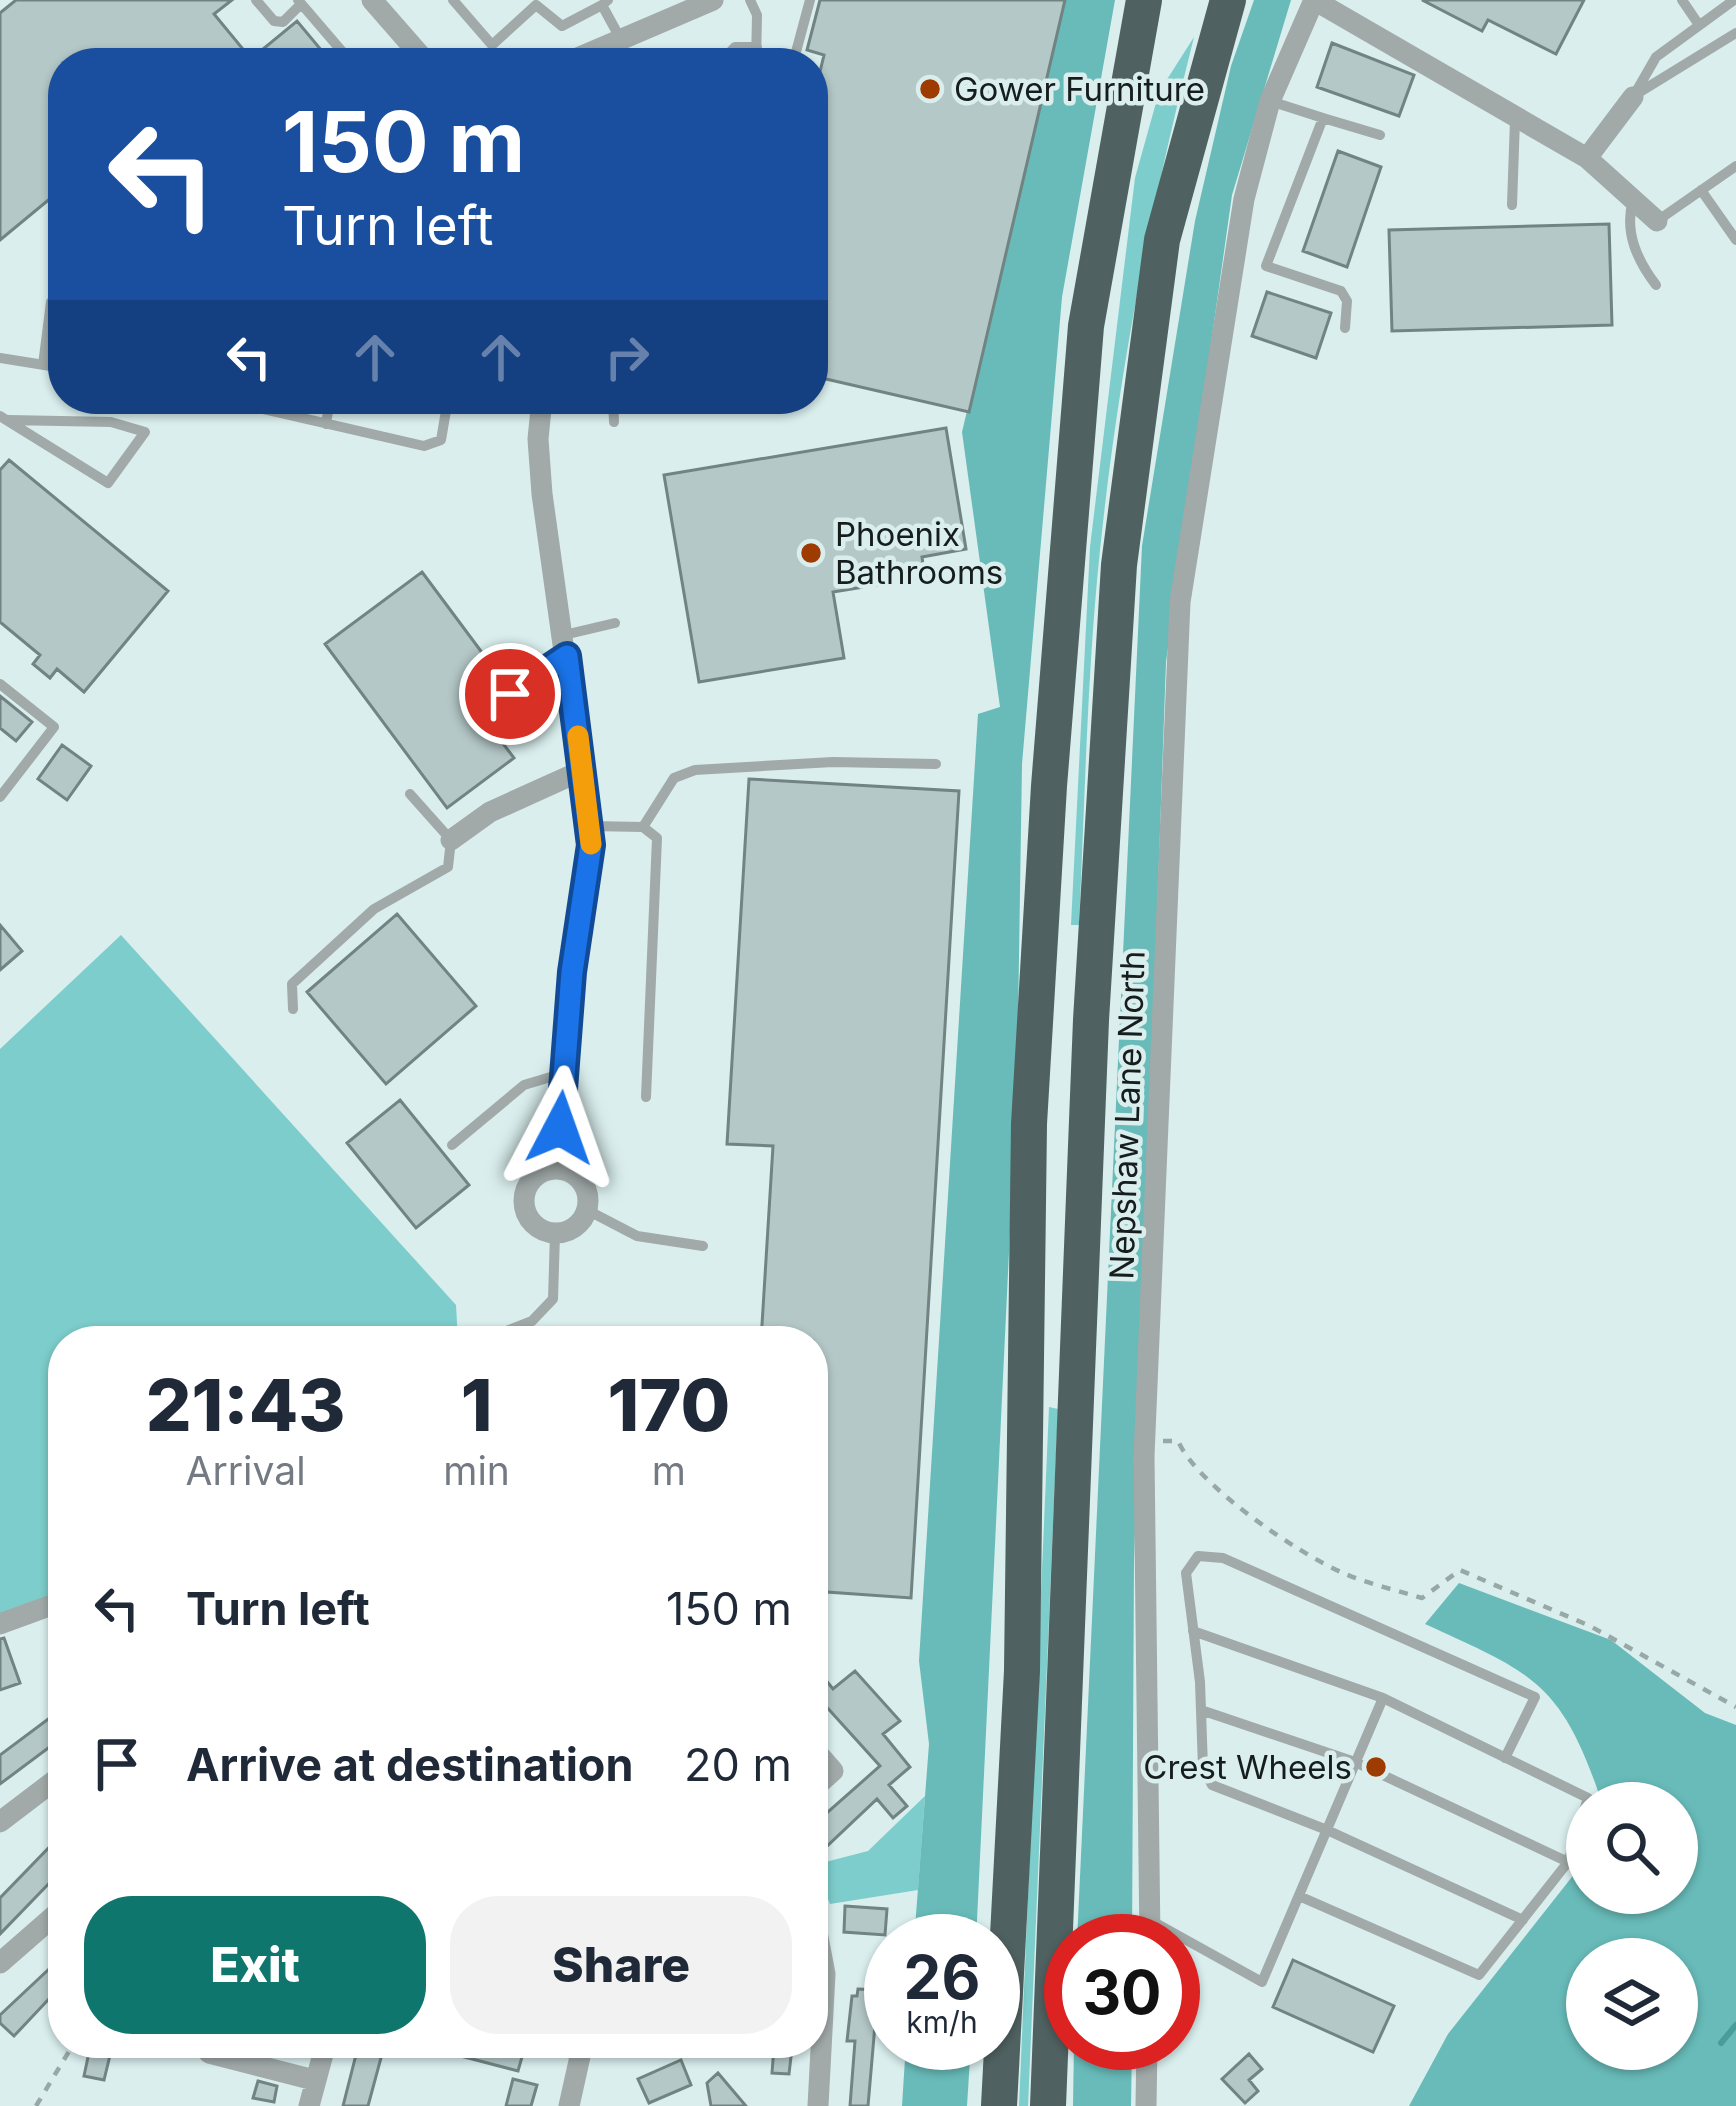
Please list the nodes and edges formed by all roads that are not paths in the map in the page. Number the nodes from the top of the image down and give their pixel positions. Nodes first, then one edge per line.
1 (256, 0) edge
2 (372, 0) edge
3 (453, 0) edge
4 (712, 0) edge
5 (750, 0) edge
6 (810, 0) edge
7 (1144, 0) edge
8 (1228, 0) edge
9 (1682, 0) edge
10 (1734, 0) edge
11 (300, 2) edge
12 (605, 3) edge
13 (1697, 22) junction
14 (1736, 32) edge
15 (620, 38) junction
16 (757, 47) joint
17 (339, 48) edge
18 (414, 48) edge
19 (598, 48) edge
20 (734, 48) edge
21 (797, 48) edge
22 (1633, 97) junction
23 (1270, 101) junction
24 (1516, 116) junction
25 (1323, 118) junction
26 (1380, 135) dead end
27 (1587, 158) junction
28 (1736, 166) edge
29 (1701, 190) junction
30 (1634, 199) junction
31 (1511, 206) dead end
32 (1657, 221) joint
33 (1736, 240) edge
34 (1234, 255) junction
35 (1266, 266) junction
36 (1656, 285) dead end
37 (1345, 328) dead end
38 (48, 329) edge
39 (0, 358) edge
40 (44, 365) junction
41 (48, 366) edge
42 (284, 414) edge
43 (328, 414) edge
44 (445, 414) edge
45 (540, 414) edge
46 (614, 414) edge
47 (4, 418) edge
48 (614, 422) dead end
49 (326, 424) junction
50 (615, 623) dead end
51 (566, 646) junction
52 (0, 684) edge
53 (510, 694) dead end
54 (936, 764) dead end
55 (583, 770) junction
56 (410, 794) dead end
57 (0, 797) edge
58 (589, 826) junction
59 (643, 827) junction
60 (451, 840) junction
61 (292, 1009) dead end
62 (564, 1072) junction
63 (646, 1096) dead end
64 (452, 1145) dead end
65 (558, 1168) junction
66 (587, 1210) junction
67 (555, 1234) junction
68 (703, 1246) dead end
69 (519, 1326) edge
70 (48, 1606) edge
71 (0, 1624) edge
72 (1193, 1631) junction
73 (1383, 1698) junction
74 (1201, 1710) junction
75 (1505, 1758) junction
76 (1355, 1762) junction
77 (48, 1785) edge
78 (1566, 1787) edge
79 (0, 1822) edge
80 (1327, 1830) junction
81 (1566, 1861) edge
82 (1566, 1865) edge
83 (1299, 1896) junction
84 (1150, 1914) edge
85 (1523, 1920) junction
86 (48, 1921) edge
87 (1200, 1953) edge
88 (0, 1964) edge
89 (228, 2058) edge
90 (321, 2058) edge
91 (580, 2058) edge
92 (821, 2058) edge
93 (1147, 2070) edge
94 (314, 2080) junction
95 (309, 2106) edge
96 (569, 2106) edge
97 (818, 2106) edge
98 (999, 2106) edge
99 (1048, 2106) edge
100 (1146, 2106) edge

1 - 11 lane
2 - 18 street
3 - 12 lane
4 - 15 street
5 - 16 lane
6 - 21 lane
7 - 98 highway
8 - 99 highway
9 - 13 lane
10 - 13 lane
11 - 17 lane
12 - 15 lane
13 - 22 lane
14 - 22 lane
15 - 19 street
16 - 20 lane
22 - 27 street
23 - 24 street, Nepshaw Lane North
23 - 25 lane
23 - 34 street, Nepshaw Lane North
24 - 27 street
24 - 31 lane
25 - 26 lane
25 - 35 lane
27 - 30 street
28 - 29 lane
29 - 32 lane
29 - 33 lane
30 - 32 street
30 - 36 lane
34 - 35 lane
34 - 84 street, Nepshaw Lane North
35 - 37 lane
38 - 40 lane
39 - 40 lane
40 - 41 lane
42 - 49 lane
43 - 49 lane
44 - 49 lane
45 - 51 street
46 - 48 lane
47 - 47 lane
50 - 51 lane
51 - 53 lane
51 - 55 street
52 - 57 lane
54 - 59 lane
55 - 58 street
55 - 60 street
56 - 60 lane
58 - 59 lane
58 - 62 street
59 - 63 lane
60 - 61 lane
62 - 64 lane
62 - 65 street
65 - 66 street
65 - 67 street
66 - 67 street
66 - 68 lane
67 - 69 lane
70 - 71 street
72 - 73 lane
72 - 74 lane
72 - 75 lane
73 - 75 lane
73 - 76 lane
74 - 76 lane
74 - 80 lane
75 - 78 lane
76 - 80 lane
76 - 81 lane
77 - 79 street
80 - 83 lane
80 - 85 lane
82 - 85 lane
83 - 85 lane
83 - 87 lane
86 - 88 street
89 - 94 street
90 - 94 street
91 - 96 street
92 - 97 street
93 - 100 street
94 - 95 street

